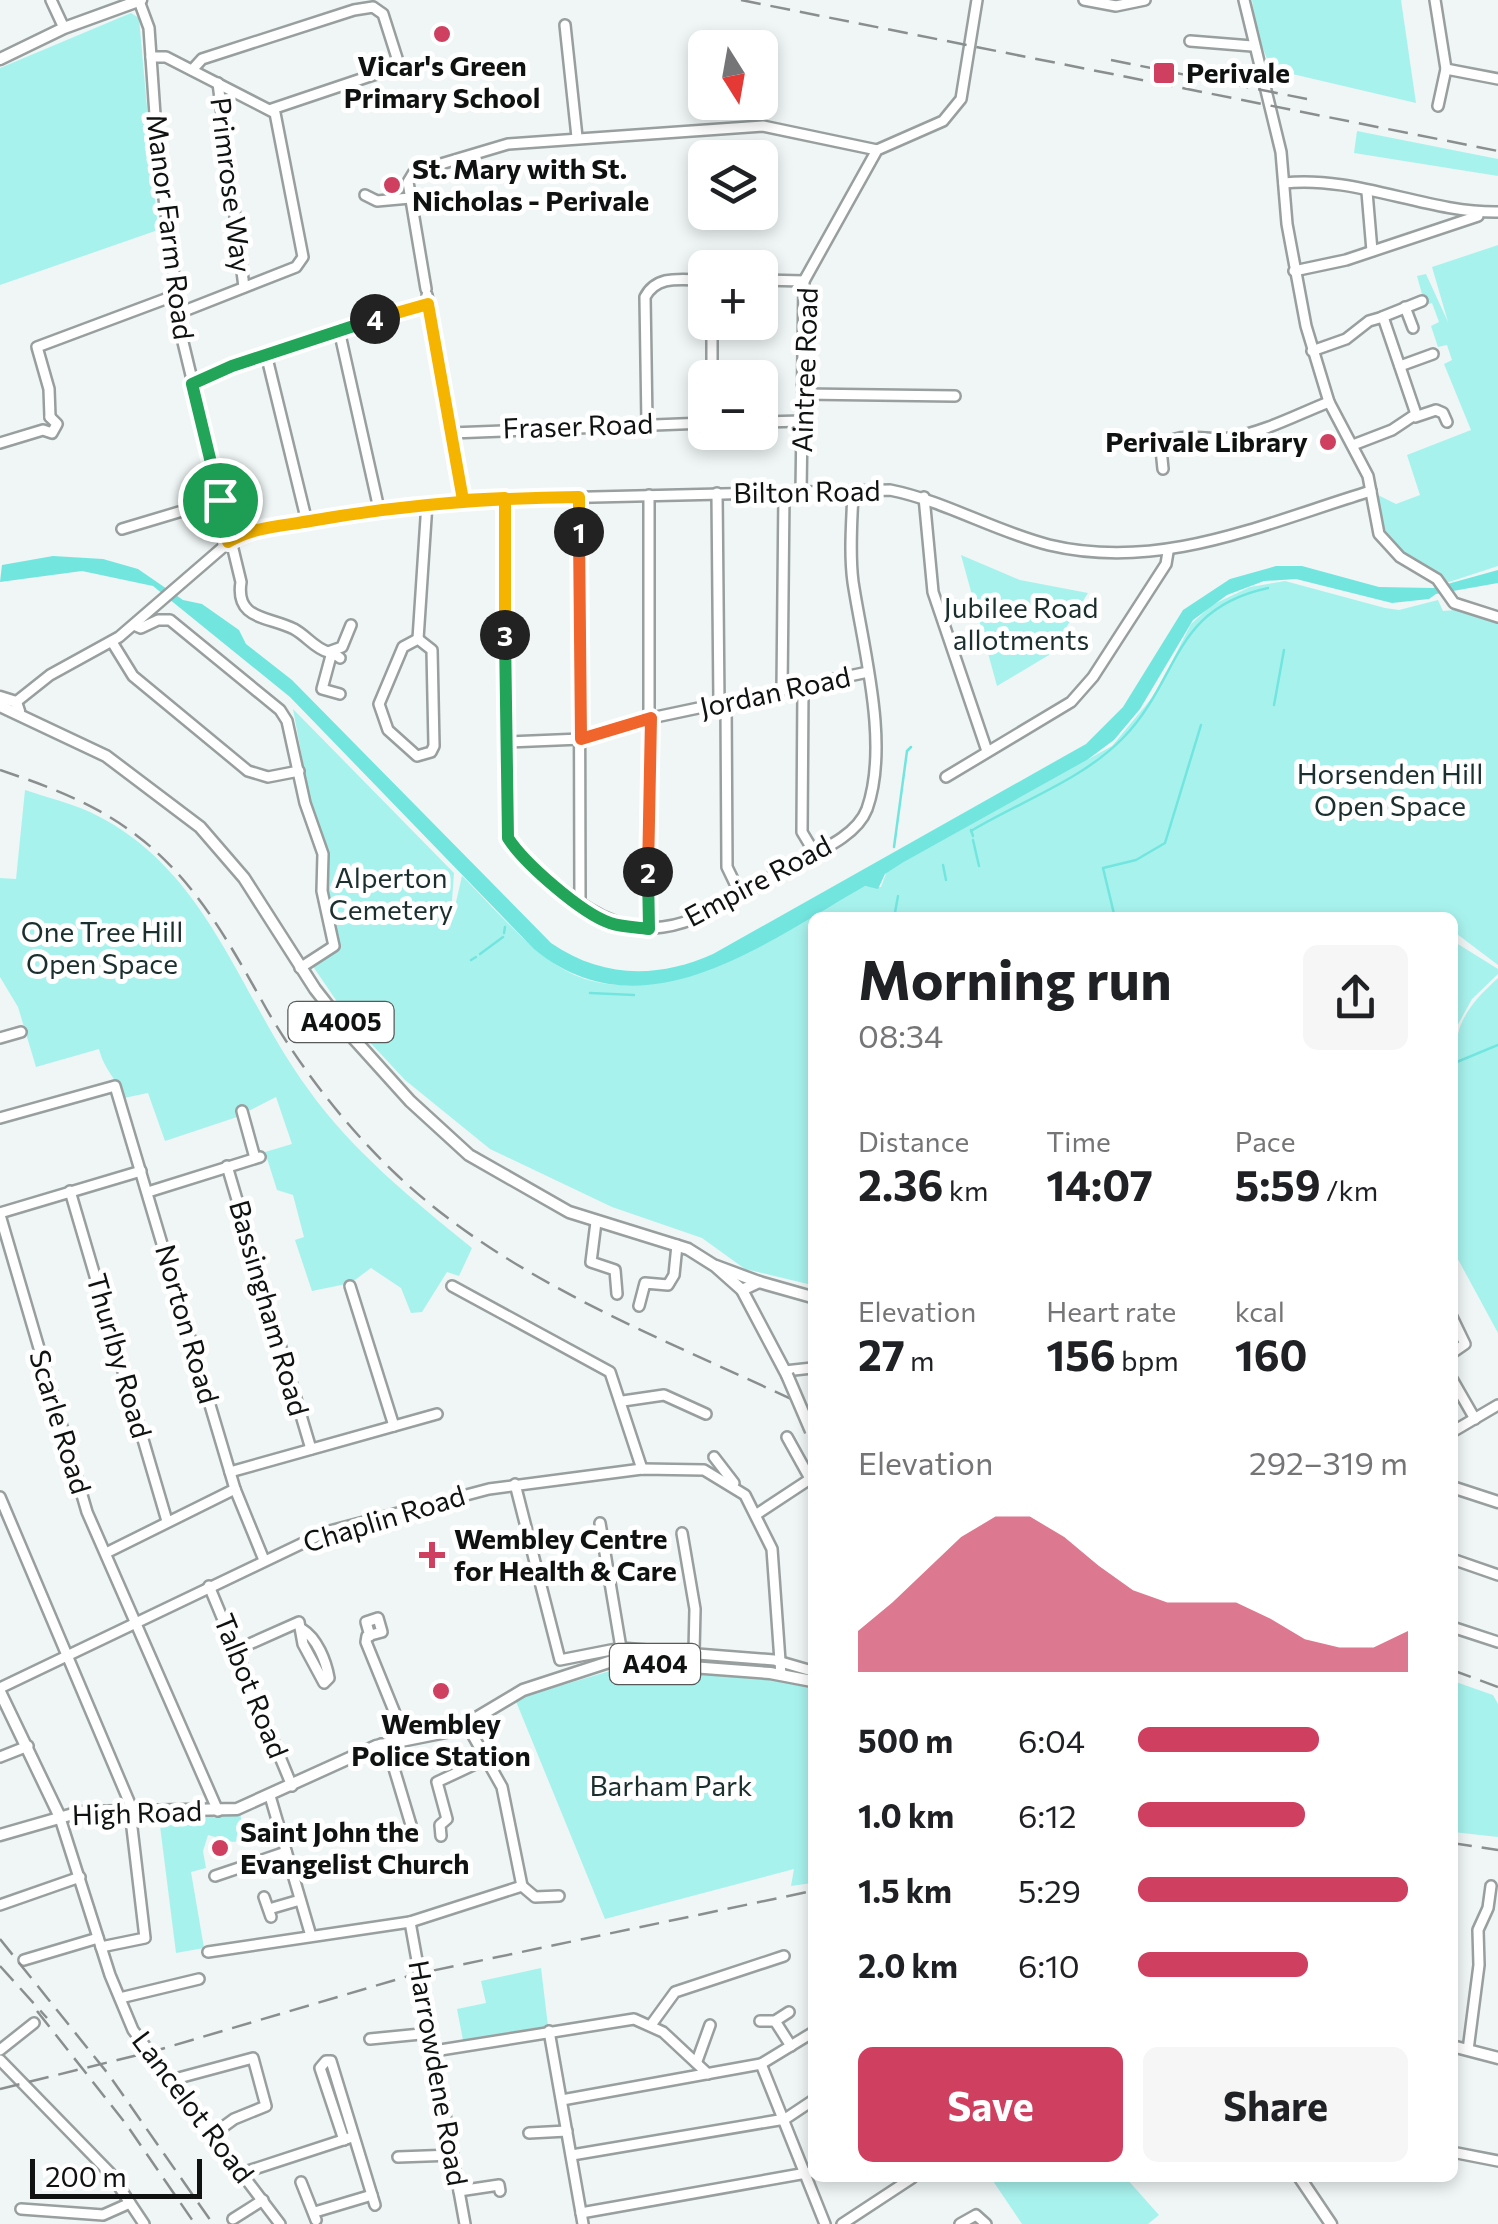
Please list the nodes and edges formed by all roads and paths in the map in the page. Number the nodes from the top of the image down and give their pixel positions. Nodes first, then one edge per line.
1 (51, 0) edge
2 (140, 0) edge
3 (977, 0) edge
4 (1084, 0) edge
5 (1145, 0) edge
6 (1244, 0) edge
7 (1435, 0) edge
8 (352, 5) edge
9 (565, 25) dead end
10 (64, 28) junction
11 (1190, 41) dead end
12 (1252, 46) junction
13 (151, 56) junction
14 (0, 59) edge
15 (1446, 69) junction
16 (192, 70) junction
17 (1498, 79) edge
18 (218, 82) junction
19 (1438, 106) dead end
20 (272, 110) junction
21 (578, 137) junction
22 (877, 150) junction
23 (1284, 183) junction
24 (1367, 192) junction
25 (365, 195) dead end
26 (410, 198) junction
27 (1435, 205) junction
28 (1498, 213) edge
29 (1438, 222) junction
30 (1372, 252) junction
31 (1294, 271) junction
32 (688, 280) edge
33 (778, 280) edge
34 (804, 281) junction
35 (244, 287) junction
36 (176, 295) junction
37 (427, 296) junction
38 (1422, 301) dead end
39 (1405, 307) junction
40 (179, 314) junction
41 (1382, 316) junction
42 (1413, 328) dead end
43 (338, 330) junction
44 (1312, 351) junction
45 (266, 354) junction
46 (1433, 354) dead end
47 (1400, 366) junction
48 (192, 384) junction
49 (803, 394) junction
50 (955, 396) dead end
51 (1329, 402) junction
52 (1415, 416) junction
53 (803, 421) junction
54 (778, 422) edge
55 (1447, 422) dead end
56 (688, 423) edge
57 (647, 424) junction
58 (451, 433) junction
59 (0, 443) edge
60 (1353, 445) junction
61 (1163, 469) dead end
62 (852, 490) junction
63 (1371, 491) junction
64 (784, 492) junction
65 (801, 492) junction
66 (717, 494) junction
67 (649, 495) junction
68 (579, 497) junction
69 (924, 497) junction
70 (505, 498) junction
71 (220, 500) junction
72 (463, 500) junction
73 (426, 503) junction
74 (379, 509) junction
75 (308, 522) junction
76 (122, 530) dead end
77 (228, 542) junction
78 (1168, 552) junction
79 (1498, 617) edge
80 (134, 625) junction
81 (347, 629) dead end
82 (418, 639) junction
83 (112, 642) junction
84 (336, 655) junction
85 (868, 672) junction
86 (804, 686) junction
87 (782, 690) junction
88 (340, 694) dead end
89 (723, 704) junction
90 (9, 705) edge
91 (651, 718) junction
92 (581, 739) junction
93 (505, 742) junction
94 (987, 751) junction
95 (298, 771) junction
96 (946, 777) dead end
97 (814, 852) junction
98 (740, 894) junction
99 (580, 904) junction
100 (649, 929) junction
101 (300, 968) junction
102 (20, 1032) dead end
103 (0, 1038) edge
104 (242, 1111) dead end
105 (0, 1118) edge
106 (227, 1166) junction
107 (141, 1171) junction
108 (70, 1191) junction
109 (148, 1192) junction
110 (0, 1214) edge
111 (596, 1222) junction
112 (677, 1244) junction
113 (715, 1266) junction
114 (759, 1282) junction
115 (350, 1286) dead end
116 (452, 1286) dead end
117 (742, 1290) junction
118 (617, 1294) dead end
119 (808, 1296) edge
120 (638, 1306) dead end
121 (808, 1369) edge
122 (786, 1373) junction
123 (1458, 1390) edge
124 (623, 1401) junction
125 (1498, 1404) edge
126 (437, 1414) dead end
127 (706, 1414) dead end
128 (1475, 1420) junction
129 (808, 1423) edge
130 (394, 1426) junction
131 (1458, 1429) edge
132 (787, 1437) dead end
133 (310, 1450) junction
134 (714, 1457) dead end
135 (642, 1469) junction
136 (230, 1472) junction
137 (808, 1475) edge
138 (808, 1482) edge
139 (515, 1484) junction
140 (735, 1486) junction
141 (1458, 1488) edge
142 (235, 1489) junction
143 (0, 1497) edge
144 (1498, 1502) edge
145 (757, 1514) junction
146 (168, 1522) junction
147 (600, 1523) dead end
148 (682, 1533) dead end
149 (106, 1553) junction
150 (264, 1560) junction
151 (1458, 1562) edge
152 (1498, 1575) edge
153 (209, 1586) junction
154 (139, 1622) junction
155 (301, 1626) junction
156 (1458, 1629) edge
157 (370, 1636) dead end
158 (1498, 1642) edge
159 (620, 1648) junction
160 (236, 1650) junction
161 (694, 1652) junction
162 (70, 1655) junction
163 (780, 1668) junction
164 (808, 1671) edge
165 (808, 1679) edge
166 (0, 1690) edge
167 (467, 1725) junction
168 (405, 1738) junction
169 (381, 1744) junction
170 (28, 1746) junction
171 (0, 1758) edge
172 (486, 1759) junction
173 (292, 1786) junction
174 (270, 1796) junction
175 (132, 1811) junction
176 (218, 1811) junction
177 (58, 1815) junction
178 (411, 1825) dead end
179 (311, 1834) dead end
180 (0, 1835) edge
181 (441, 1836) dead end
182 (285, 1847) junction
183 (215, 1876) dead end
184 (80, 1877) junction
185 (522, 1886) junction
186 (1490, 1886) dead end
187 (559, 1896) dead end
188 (264, 1897) dead end
189 (300, 1900) junction
190 (0, 1905) edge
191 (410, 1922) junction
192 (311, 1936) junction
193 (100, 1942) junction
194 (208, 1952) dead end
195 (784, 1956) dead end
196 (24, 1960) dead end
197 (199, 1979) dead end
198 (120, 1998) junction
199 (789, 2012) dead end
200 (760, 2020) dead end
201 (775, 2020) junction
202 (34, 2023) dead end
203 (651, 2025) junction
204 (710, 2026) dead end
205 (549, 2031) junction
206 (431, 2033) junction
207 (808, 2035) edge
208 (370, 2039) dead end
209 (791, 2046) junction
210 (1458, 2048) edge
211 (0, 2050) edge
212 (434, 2050) junction
213 (1468, 2050) junction
214 (1498, 2058) edge
215 (1, 2062) edge
216 (697, 2062) junction
217 (761, 2064) junction
218 (708, 2074) junction
219 (171, 2080) junction
220 (562, 2100) junction
221 (808, 2104) edge
222 (786, 2118) junction
223 (567, 2131) junction
224 (528, 2133) dead end
225 (212, 2135) junction
226 (356, 2136) junction
227 (344, 2140) junction
228 (1458, 2153) edge
229 (452, 2155) junction
230 (572, 2155) junction
231 (398, 2158) dead end
232 (1498, 2161) edge
233 (808, 2169) edge
234 (242, 2172) junction
235 (808, 2174) edge
236 (301, 2182) dead end
237 (812, 2182) edge
238 (906, 2182) edge
239 (1303, 2182) edge
240 (499, 2186) dead end
241 (460, 2191) junction
242 (263, 2200) junction
243 (130, 2203) junction
244 (21, 2209) dead end
245 (233, 2219) dead end
246 (582, 2219) edge
247 (144, 2224) edge
248 (280, 2224) edge
249 (465, 2224) edge
250 (825, 2224) edge
251 (842, 2224) edge
252 (960, 2224) edge
253 (986, 2224) edge
254 (1331, 2224) edge

1 - 10 street
2 - 10 main road
2 - 13 street, Manor Farm Road
3 - 22 street
4 - 5 street
6 - 12 street
7 - 15 street
8 - 16 street
8 - 20 street
9 - 21 street
10 - 14 main road
11 - 12 street
12 - 23 street
13 - 16 street
13 - 36 street, Manor Farm Road
15 - 17 street
15 - 19 street
16 - 18 street
18 - 20 street
18 - 35 street, Primrose Way
20 - 35 street
21 - 22 street
21 - 26 street
22 - 34 street, Aintree Road
23 - 24 street
23 - 31 street
24 - 27 street
24 - 30 street
25 - 26 street
26 - 37 street
27 - 28 street
27 - 29 street
28 - 29 street
29 - 30 street
30 - 31 street
31 - 44 street
32 - 57 street
33 - 34 street
34 - 49 street, Aintree Road
35 - 40 street
36 - 40 street, Manor Farm Road
36 - 59 street
37 - 43 street
37 - 58 street
38 - 39 street
39 - 41 street
39 - 42 street
40 - 48 street, Manor Farm Road
41 - 44 street
41 - 47 street
43 - 45 street
43 - 74 street
44 - 51 street
45 - 48 street
45 - 75 street
46 - 47 street
47 - 52 street
48 - 71 street, Manor Farm Road
49 - 50 street
49 - 53 street, Aintree Road
51 - 60 street
51 - 61 street
52 - 55 street
52 - 60 street
53 - 54 street
53 - 65 street, Aintree Road
56 - 57 street, Fraser Road
57 - 58 street, Fraser Road
58 - 72 street
60 - 63 street
62 - 65 street, Bilton Road
62 - 69 street, Bilton Road
62 - 85 street, Empire Road
63 - 78 street, Bilton Road
63 - 79 street
64 - 65 street, Bilton Road
64 - 66 street, Bilton Road
64 - 87 street
66 - 67 street, Bilton Road
66 - 89 street
67 - 68 street, Bilton Road
67 - 91 street
68 - 70 street, Bilton Road
68 - 92 street
69 - 78 street, Bilton Road
69 - 94 street
70 - 72 street, Bilton Road
70 - 93 street, Empire Road
71 - 76 street
71 - 77 street, Manor Farm Road
72 - 73 street, Bilton Road
73 - 74 street, Bilton Road
73 - 82 street
74 - 75 street, Bilton Road
75 - 77 street, Bilton Road
77 - 80 street
77 - 84 street, Manor Farm Road
78 - 94 street
80 - 83 street
80 - 95 street
81 - 84 street
82 - 82 street
83 - 90 street
83 - 95 street
84 - 88 street
85 - 86 street, Jordan Road
85 - 97 street, Empire Road
86 - 87 street, Jordan Road
86 - 97 street
87 - 89 street, Jordan Road
89 - 91 street, Jordan Road
89 - 98 street
90 - 101 main road, A4005
91 - 92 street, Jordan Road
91 - 100 street
92 - 93 street, Jordan Road
92 - 99 street
93 - 99 street, Empire Road
94 - 96 street
95 - 101 street
97 - 98 street, Empire Road
98 - 100 street, Empire Road
99 - 100 street, Empire Road
101 - 111 main road, A4005
102 - 103 street
104 - 106 street
105 - 107 street, Norton Road
106 - 109 street
106 - 133 street, Bassingham Road
107 - 108 street
107 - 109 street, Norton Road
108 - 110 street
108 - 146 street, Thurlby Road
109 - 136 street, Norton Road
110 - 149 street, Scarle Road
111 - 112 main road, A4005
111 - 118 street
112 - 113 main road, A4005
112 - 120 street
113 - 114 main road, A4005
113 - 117 main road, A4005
114 - 117 main road
114 - 119 main road
115 - 130 street
116 - 124 street
117 - 122 main road, A4005
121 - 122 street
122 - 129 main road, A4005, bridge
123 - 128 street
124 - 127 street
124 - 135 street
125 - 128 street
126 - 130 street
128 - 131 street
130 - 133 street
132 - 137 street
133 - 136 street
134 - 140 street
135 - 139 street, Chaplin Road
135 - 140 street, Chaplin Road
136 - 142 street, Norton Road
138 - 145 street
139 - 150 street, Chaplin Road
139 - 159 street
140 - 145 street
141 - 144 main road
142 - 146 street
142 - 150 street, Norton Road
143 - 162 street
145 - 163 street
146 - 149 street
147 - 159 street
148 - 161 street
149 - 154 street, Scarle Road
150 - 153 street, Chaplin Road
151 - 152 street
153 - 154 street, Chaplin Road
153 - 160 street, Talbot Road
154 - 162 street, Chaplin Road
154 - 176 street, Scarle Road
155 - 155 street
155 - 160 street
156 - 158 street
157 - 168 street
159 - 161 street
160 - 173 street, Talbot Road
161 - 163 street
162 - 166 street, Chaplin Road
162 - 175 street
163 - 164 street
163 - 165 main road, A404
163 - 167 main road, A404
166 - 170 main road
167 - 168 main road, A404
167 - 172 street
168 - 169 main road, A404
169 - 173 main road, A404
169 - 178 street
170 - 171 street
170 - 177 main road
172 - 181 street
172 - 185 street
173 - 174 main road, A404
174 - 176 main road, A404
174 - 182 street
175 - 176 main road, High Road / A404
175 - 177 main road, High Road / A404
175 - 193 street
177 - 180 main road, High Road / A404
177 - 184 street, Lancelot Road
179 - 182 street
182 - 183 street
182 - 189 street
184 - 190 street
184 - 193 street, Lancelot Road
185 - 187 street
185 - 191 street
186 - 213 street
188 - 189 street
189 - 192 street
191 - 192 street
191 - 206 street, Harrowdene Road
192 - 194 street
193 - 196 street
193 - 198 street, Lancelot Road
195 - 203 street
197 - 198 street
198 - 219 street, Lancelot Road
199 - 201 street
200 - 201 street
201 - 209 street
202 - 211 street
203 - 205 street
203 - 216 street
204 - 216 street
205 - 212 street
205 - 220 street
206 - 208 street
206 - 212 street, Harrowdene Road
207 - 209 street
209 - 217 street
210 - 213 main road
212 - 229 street, Harrowdene Road
213 - 214 main road
215 - 243 street
216 - 218 street
217 - 218 street
217 - 222 street
218 - 220 street
219 - 225 street, Lancelot Road
219 - 225 street
220 - 223 street
221 - 222 street
222 - 230 street
222 - 233 street
223 - 224 street
223 - 230 street
225 - 234 street, Lancelot Road
226 - 227 street
226 - 227 street
226 - 236 street
227 - 234 street
228 - 232 street
229 - 231 street
229 - 241 street, Harrowdene Road
230 - 246 street
234 - 242 street, Lancelot Road
235 - 246 street
237 - 250 street
238 - 251 street
239 - 254 main road
240 - 241 street
241 - 249 street, Harrowdene Road
242 - 245 street
242 - 248 street, Lancelot Road
243 - 244 street
243 - 247 street
252 - 253 street

